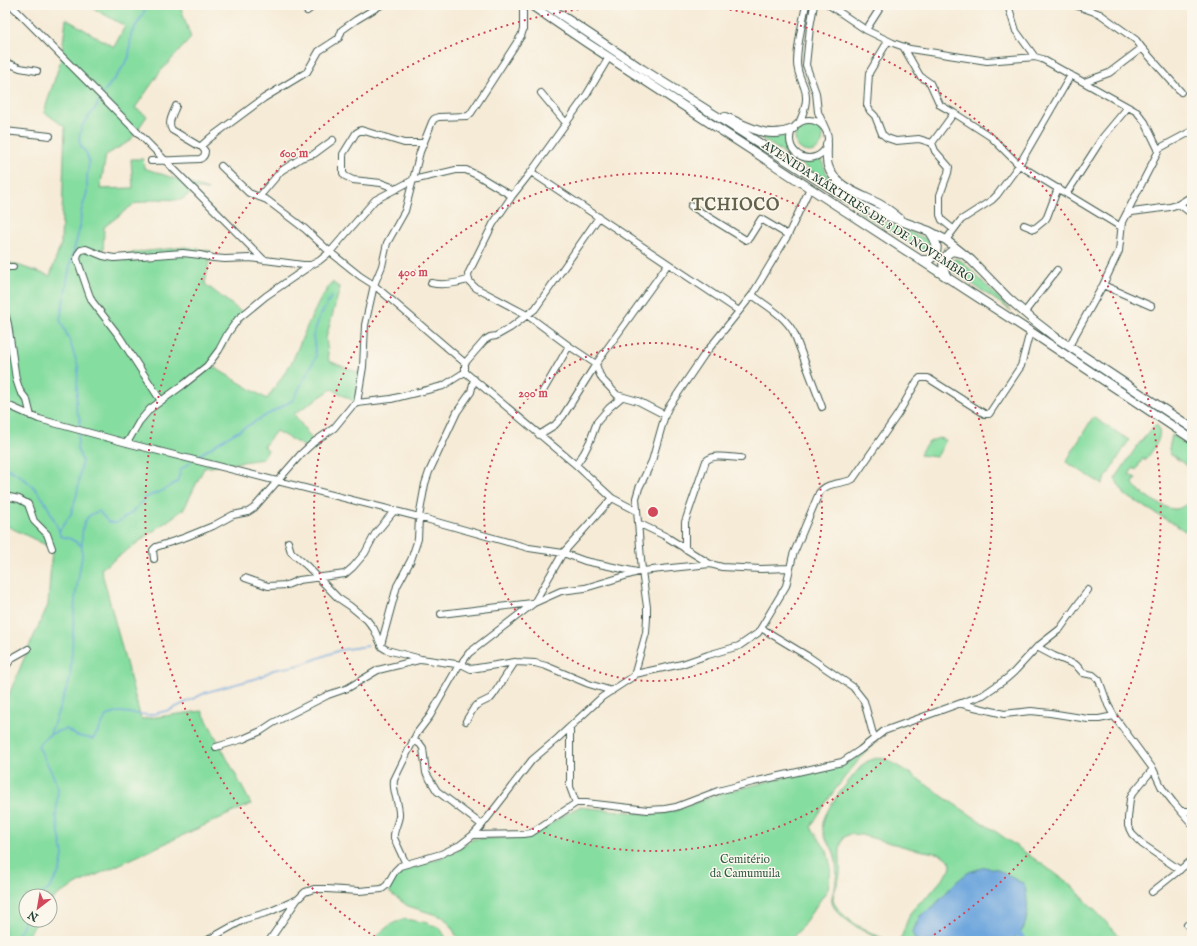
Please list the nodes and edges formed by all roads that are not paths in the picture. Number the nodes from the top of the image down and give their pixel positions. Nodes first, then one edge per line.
1 (11, 5) edge
2 (315, 5) edge
3 (381, 5) edge
4 (523, 5) edge
5 (531, 5) edge
6 (546, 5) edge
7 (806, 5) edge
8 (814, 5) edge
9 (829, 5) edge
10 (882, 5) edge
11 (1008, 5) edge
12 (1075, 5) edge
13 (1093, 8) edge
14 (307, 11) dead end
15 (866, 30) junction
16 (888, 41) junction
17 (904, 48) junction
18 (1142, 48) junction
19 (609, 57) junction
20 (1036, 57) junction
21 (5, 62) edge
22 (37, 71) dead end
23 (1071, 75) junction
24 (1084, 82) junction
25 (1181, 92) dead end
26 (541, 93) dead end
27 (176, 106) dead end
28 (1128, 107) junction
29 (706, 109) junction
30 (954, 113) junction
31 (566, 123) junction
32 (796, 126) junction
33 (826, 130) junction
34 (5, 131) edge
35 (1192, 131) edge
36 (50, 136) dead end
37 (333, 140) dead end
38 (424, 143) junction
39 (827, 144) junction
40 (932, 144) junction
41 (201, 146) junction
42 (1158, 149) junction
43 (165, 160) junction
44 (151, 161) dead end
45 (1019, 165) junction
46 (221, 166) dead end
47 (531, 172) junction
48 (413, 180) junction
49 (810, 188) junction
50 (1058, 188) junction
51 (397, 189) junction
52 (1067, 193) junction
53 (512, 196) junction
54 (1192, 196) edge
55 (259, 197) junction
56 (1179, 204) junction
57 (691, 206) dead end
58 (1192, 214) edge
59 (1127, 215) junction
60 (599, 218) junction
61 (905, 222) junction
62 (1024, 225) dead end
63 (1121, 227) junction
64 (953, 229) junction
65 (929, 231) junction
66 (788, 235) junction
67 (946, 240) junction
68 (330, 252) junction
69 (963, 253) junction
70 (919, 259) junction
71 (264, 260) junction
72 (668, 264) junction
73 (311, 265) junction
74 (5, 267) edge
75 (13, 267) dead end
76 (1057, 270) dead end
77 (947, 277) junction
78 (468, 280) junction
79 (431, 283) dead end
80 (374, 285) junction
81 (1103, 285) junction
82 (752, 295) junction
83 (1150, 306) dead end
84 (739, 311) junction
85 (5, 313) edge
86 (1024, 313) junction
87 (527, 315) junction
88 (1031, 332) junction
89 (569, 346) junction
90 (1069, 346) junction
91 (466, 363) junction
92 (596, 364) junction
93 (464, 372) junction
94 (474, 380) junction
95 (543, 391) dead end
96 (622, 397) junction
97 (161, 401) junction
98 (358, 403) junction
99 (5, 404) edge
100 (822, 407) dead end
101 (665, 415) junction
102 (31, 416) junction
103 (1192, 428) edge
104 (539, 435) junction
105 (1192, 439) edge
106 (127, 443) junction
107 (741, 458) dead end
108 (576, 465) junction
109 (279, 481) junction
110 (5, 496) edge
111 (612, 498) junction
112 (394, 511) junction
113 (637, 511) junction
114 (419, 518) junction
115 (638, 523) junction
116 (288, 542) dead end
117 (52, 548) dead end
118 (685, 549) junction
119 (563, 553) junction
120 (154, 559) dead end
121 (710, 564) junction
122 (789, 568) junction
123 (640, 572) junction
124 (318, 577) junction
125 (245, 578) dead end
126 (1088, 590) dead end
127 (534, 603) junction
128 (441, 614) dead end
129 (761, 628) junction
130 (381, 645) junction
131 (1037, 647) junction
132 (28, 649) dead end
133 (421, 659) junction
134 (515, 662) junction
135 (461, 665) junction
136 (5, 668) edge
137 (635, 674) junction
138 (612, 691) junction
139 (962, 704) junction
140 (1114, 716) junction
141 (466, 722) dead end
142 (570, 726) junction
143 (874, 738) junction
144 (413, 740) junction
145 (216, 747) dead end
146 (1153, 769) junction
147 (576, 803) junction
148 (1181, 811) junction
149 (1192, 811) edge
150 (1192, 824) edge
151 (482, 825) junction
152 (472, 835) junction
153 (1192, 860) edge
154 (406, 864) junction
155 (1180, 870) junction
156 (1152, 892) dead end
157 (298, 900) junction
158 (206, 941) edge
159 (269, 941) edge

1 - 43 street
2 - 14 street
3 - 41 street
4 - 38 street
5 - 19 main road, AVENIDA MÁRTIRES DE 8 DE NOVEMBRO
6 - 29 main road, AVENIDA MÁRTIRES DE 8 DE NOVEMBRO
7 - 32 street
8 - 33 street
9 - 15 street
10 - 15 street
11 - 20 street
12 - 13 street
13 - 18 street
15 - 16 street
16 - 17 street
16 - 40 street
17 - 20 street
17 - 30 street
18 - 24 street
18 - 25 street
19 - 31 street
19 - 49 main road, AVENIDA MÁRTIRES DE 8 DE NOVEMBRO
20 - 23 street
21 - 22 street
23 - 24 street
23 - 45 street
24 - 28 street
26 - 31 street
27 - 41 street
28 - 42 street
28 - 52 street
29 - 32 main road
29 - 61 main road, AVENIDA MÁRTIRES DE 8 DE NOVEMBRO
30 - 40 street
30 - 45 street
31 - 47 street
32 - 33 street
32 - 39 street
33 - 39 street
34 - 36 street
35 - 42 street
37 - 55 street
38 - 48 street
38 - 51 street
39 - 61 main road
40 - 64 street
41 - 43 street
42 - 59 street
43 - 44 street
43 - 71 street
45 - 50 street
45 - 64 street
46 - 55 street
47 - 53 street
47 - 60 street
48 - 51 street
48 - 53 street
48 - 80 street
49 - 66 street
49 - 70 main road, AVENIDA MÁRTIRES DE 8 DE NOVEMBRO
50 - 52 street
50 - 62 street
51 - 68 street
52 - 63 street
53 - 78 street
54 - 56 street
55 - 68 street
56 - 58 street
56 - 59 street
57 - 66 street
59 - 63 street
60 - 72 street
60 - 87 street
61 - 65 main road, AVENIDA MÁRTIRES DE 8 DE NOVEMBRO
63 - 81 street
64 - 67 street
65 - 67 main road, AVENIDA MÁRTIRES DE 8 DE NOVEMBRO
65 - 70 main road
66 - 82 street
67 - 69 main road, AVENIDA MÁRTIRES DE 8 DE NOVEMBRO
68 - 73 street
68 - 80 street
69 - 77 main road
69 - 86 main road, AVENIDA MÁRTIRES DE 8 DE NOVEMBRO
70 - 77 main road, AVENIDA MÁRTIRES DE 8 DE NOVEMBRO
71 - 73 street
71 - 97 street
72 - 84 street
72 - 92 street
73 - 97 street
74 - 75 street
76 - 86 street
77 - 88 main road, AVENIDA MÁRTIRES DE 8 DE NOVEMBRO
78 - 79 street
78 - 87 street
80 - 91 street
80 - 98 street
81 - 83 street
81 - 90 street
82 - 84 street
82 - 100 street
84 - 101 street
85 - 102 street
86 - 90 main road, AVENIDA MÁRTIRES DE 8 DE NOVEMBRO
87 - 89 street
87 - 91 street
88 - 105 main road, AVENIDA MÁRTIRES DE 8 DE NOVEMBRO
88 - 122 street
89 - 92 street
89 - 95 street
90 - 103 main road, AVENIDA MÁRTIRES DE 8 DE NOVEMBRO
91 - 93 street
92 - 96 street
92 - 104 street
93 - 94 street
93 - 98 street
94 - 104 street
94 - 114 street
96 - 101 street
96 - 108 street
97 - 106 street
98 - 109 street
99 - 102 street
101 - 113 street
102 - 106 street
104 - 108 street
106 - 109 street
107 - 118 street
108 - 111 street
109 - 112 street
109 - 120 street
110 - 117 street
111 - 113 street
111 - 119 street
112 - 114 street
112 - 124 street
113 - 115 street
114 - 119 street
114 - 130 street
115 - 118 street
115 - 123 street
116 - 124 street
118 - 121 street
119 - 123 street
119 - 127 street
121 - 122 street
121 - 123 street
122 - 129 street
123 - 127 street
123 - 137 street
124 - 125 street
124 - 130 street
126 - 131 street
127 - 128 street
127 - 135 street
129 - 137 street
129 - 143 street
130 - 133 street
131 - 139 street
131 - 140 street
132 - 136 street
133 - 135 street
133 - 145 street
134 - 135 street
134 - 138 street
134 - 141 street
135 - 144 street
137 - 138 street
138 - 142 street
139 - 140 street
139 - 143 street
140 - 146 street
142 - 147 street
142 - 151 street
143 - 147 street
144 - 151 street
144 - 154 street
146 - 148 street
146 - 155 street
147 - 152 street
148 - 149 street
148 - 150 street
151 - 152 street
152 - 154 street
153 - 155 street
154 - 157 street
155 - 156 street
157 - 158 street
157 - 159 street

